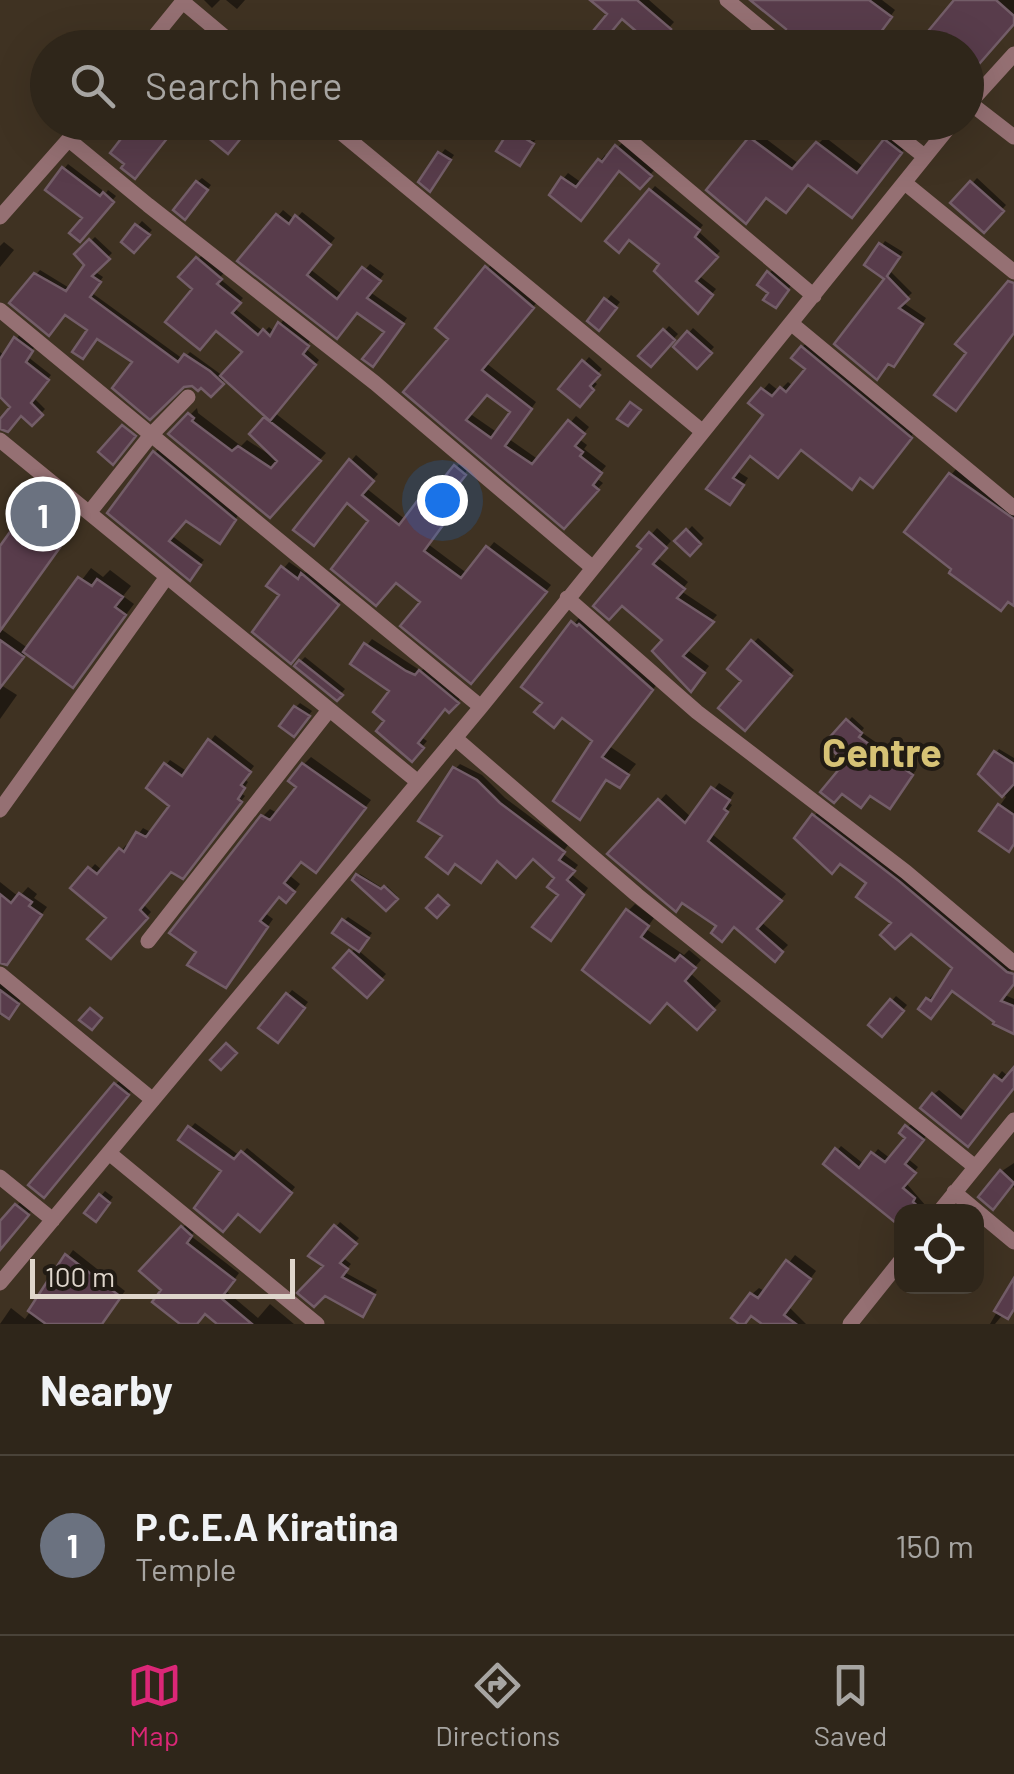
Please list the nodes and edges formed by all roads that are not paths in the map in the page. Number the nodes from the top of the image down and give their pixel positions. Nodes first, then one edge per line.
1 (727, 0) edge
2 (183, 1) edge
3 (160, 30) edge
4 (217, 30) edge
5 (764, 30) edge
6 (1014, 54) edge
7 (984, 87) edge
8 (984, 116) edge
9 (1014, 137) edge
10 (70, 140) joint
11 (350, 140) edge
12 (629, 140) edge
13 (904, 140) edge
14 (938, 140) edge
15 (924, 156) junction
16 (905, 183) junction
17 (3, 209) edge
18 (1014, 272) edge
19 (814, 296) junction
20 (0, 310) edge
21 (792, 324) junction
22 (188, 397) dead end
23 (703, 432) junction
24 (151, 435) junction
25 (0, 440) edge
26 (1014, 508) edge
27 (89, 513) junction
28 (593, 568) junction
29 (166, 578) junction
30 (567, 598) junction
31 (481, 707) junction
32 (328, 710) junction
33 (455, 738) junction
34 (418, 782) junction
35 (0, 810) edge
36 (148, 941) dead end
37 (1014, 963) edge
38 (0, 974) edge
39 (153, 1100) junction
40 (1014, 1120) edge
41 (108, 1153) junction
42 (974, 1166) junction
43 (0, 1177) edge
44 (954, 1192) junction
45 (945, 1204) edge
46 (53, 1220) junction
47 (1014, 1242) edge
48 (894, 1269) edge
49 (0, 1282) edge
50 (317, 1324) edge
51 (850, 1324) edge

1 - 5 street
2 - 3 street
2 - 4 street
6 - 7 street
8 - 9 street
10 - 17 street
10 - 28 street
11 - 23 street
12 - 19 street
13 - 15 street
14 - 15 street
15 - 16 street
16 - 18 street
16 - 19 street
19 - 21 street
20 - 24 street
21 - 23 street
21 - 26 street
22 - 24 street
23 - 28 street
24 - 27 street
24 - 31 street
25 - 27 street
27 - 29 street
28 - 30 street
29 - 32 street
29 - 35 street
30 - 31 street
30 - 37 street
31 - 33 street
32 - 34 street
32 - 36 street
33 - 34 street
33 - 42 street
34 - 39 street
38 - 39 street
39 - 41 street
40 - 42 street
41 - 46 street
41 - 50 street
42 - 44 street
43 - 46 street
44 - 45 street
44 - 47 street
46 - 49 street
48 - 51 street

